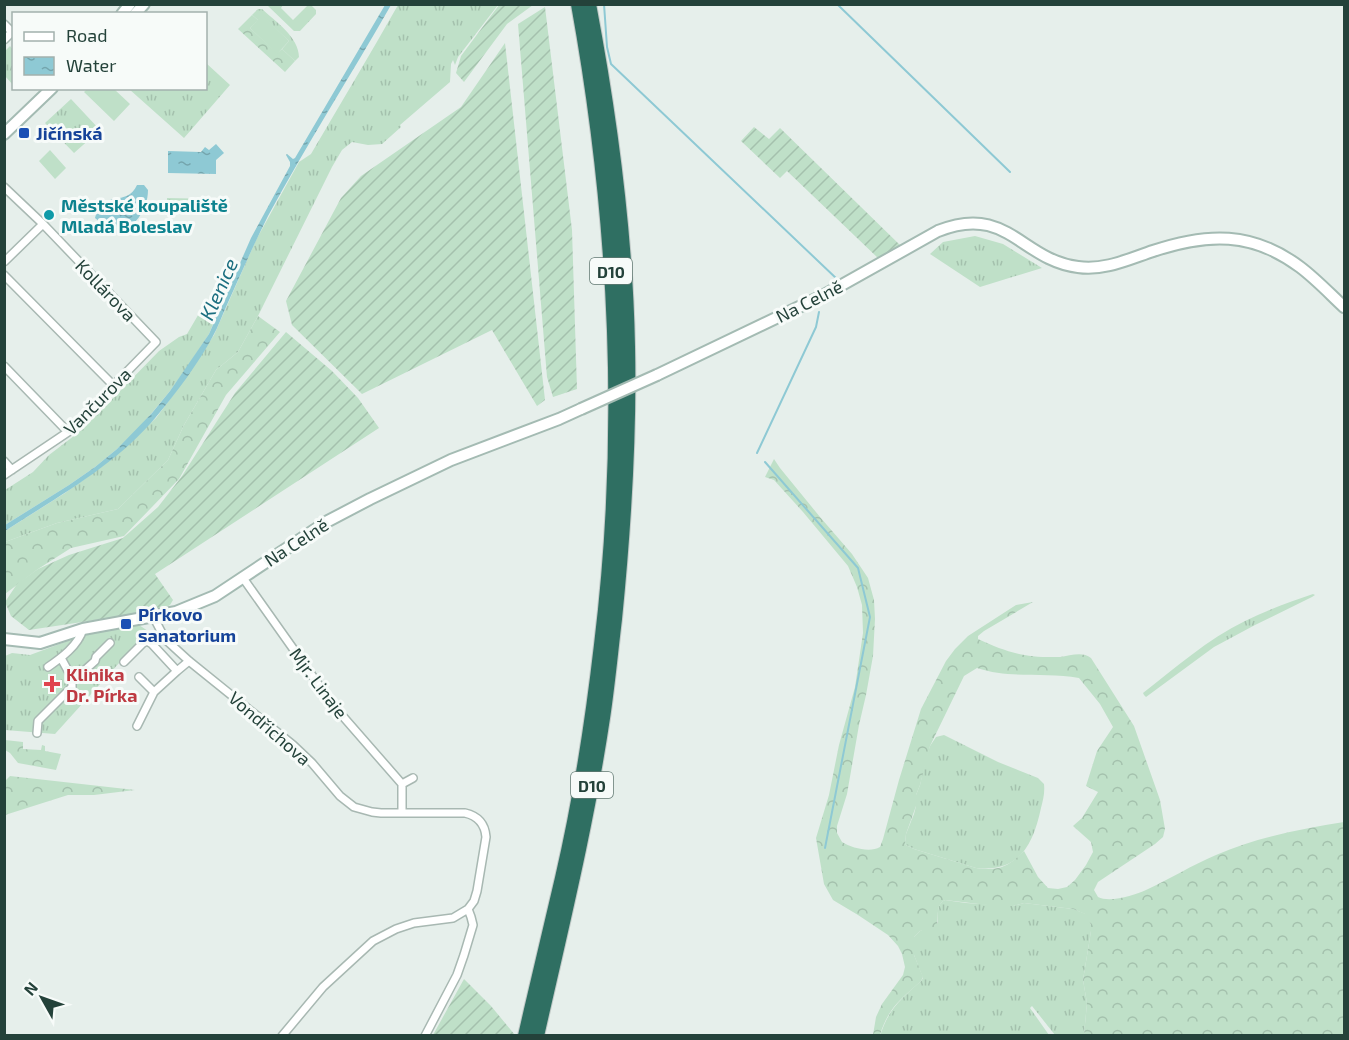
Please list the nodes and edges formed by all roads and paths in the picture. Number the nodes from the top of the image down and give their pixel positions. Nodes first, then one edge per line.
1 (578, 4) edge
2 (589, 4) edge
3 (50, 90) edge
4 (4, 135) edge
5 (4, 187) edge
6 (43, 224) junction
7 (4, 262) edge
8 (4, 274) edge
9 (1344, 307) edge
10 (156, 342) joint
11 (4, 366) edge
12 (113, 385) junction
13 (68, 432) junction
14 (4, 461) edge
15 (8, 472) edge
16 (243, 578) junction
17 (153, 616) junction
18 (83, 629) junction
19 (4, 639) edge
20 (110, 643) dead end
21 (61, 658) junction
22 (189, 661) junction
23 (124, 662) dead end
24 (48, 667) dead end
25 (177, 671) junction
26 (139, 677) dead end
27 (72, 678) junction
28 (154, 692) junction
29 (137, 726) dead end
30 (37, 733) dead end
31 (413, 778) dead end
32 (402, 784) junction
33 (402, 813) junction
34 (468, 909) junction
35 (282, 1035) edge
36 (425, 1035) edge
37 (525, 1035) edge
38 (537, 1035) edge

1 - 37 highway, D10
2 - 38 highway, D10
3 - 4 street
5 - 6 street, Kollárova
6 - 7 street
6 - 10 street, Kollárova
8 - 12 street
9 - 16 street, Na Celně, bridge
10 - 12 street, Vančurova
11 - 13 street
12 - 13 street, Vančurova
13 - 15 street, Vančurova
14 - 15 street
16 - 17 street, Na Celně
16 - 32 street, Mjr. Linaje
17 - 18 street, Na Celně
17 - 22 street, Vondřichova
18 - 19 street, Na Celně
18 - 21 street
20 - 27 street
21 - 24 street
21 - 27 street
22 - 25 street
22 - 33 street, Vondřichova
23 - 25 street
25 - 28 street
26 - 28 street
27 - 30 street
28 - 29 street
31 - 32 street
32 - 33 street
33 - 34 street, Vondřichova
34 - 35 street
34 - 36 street

